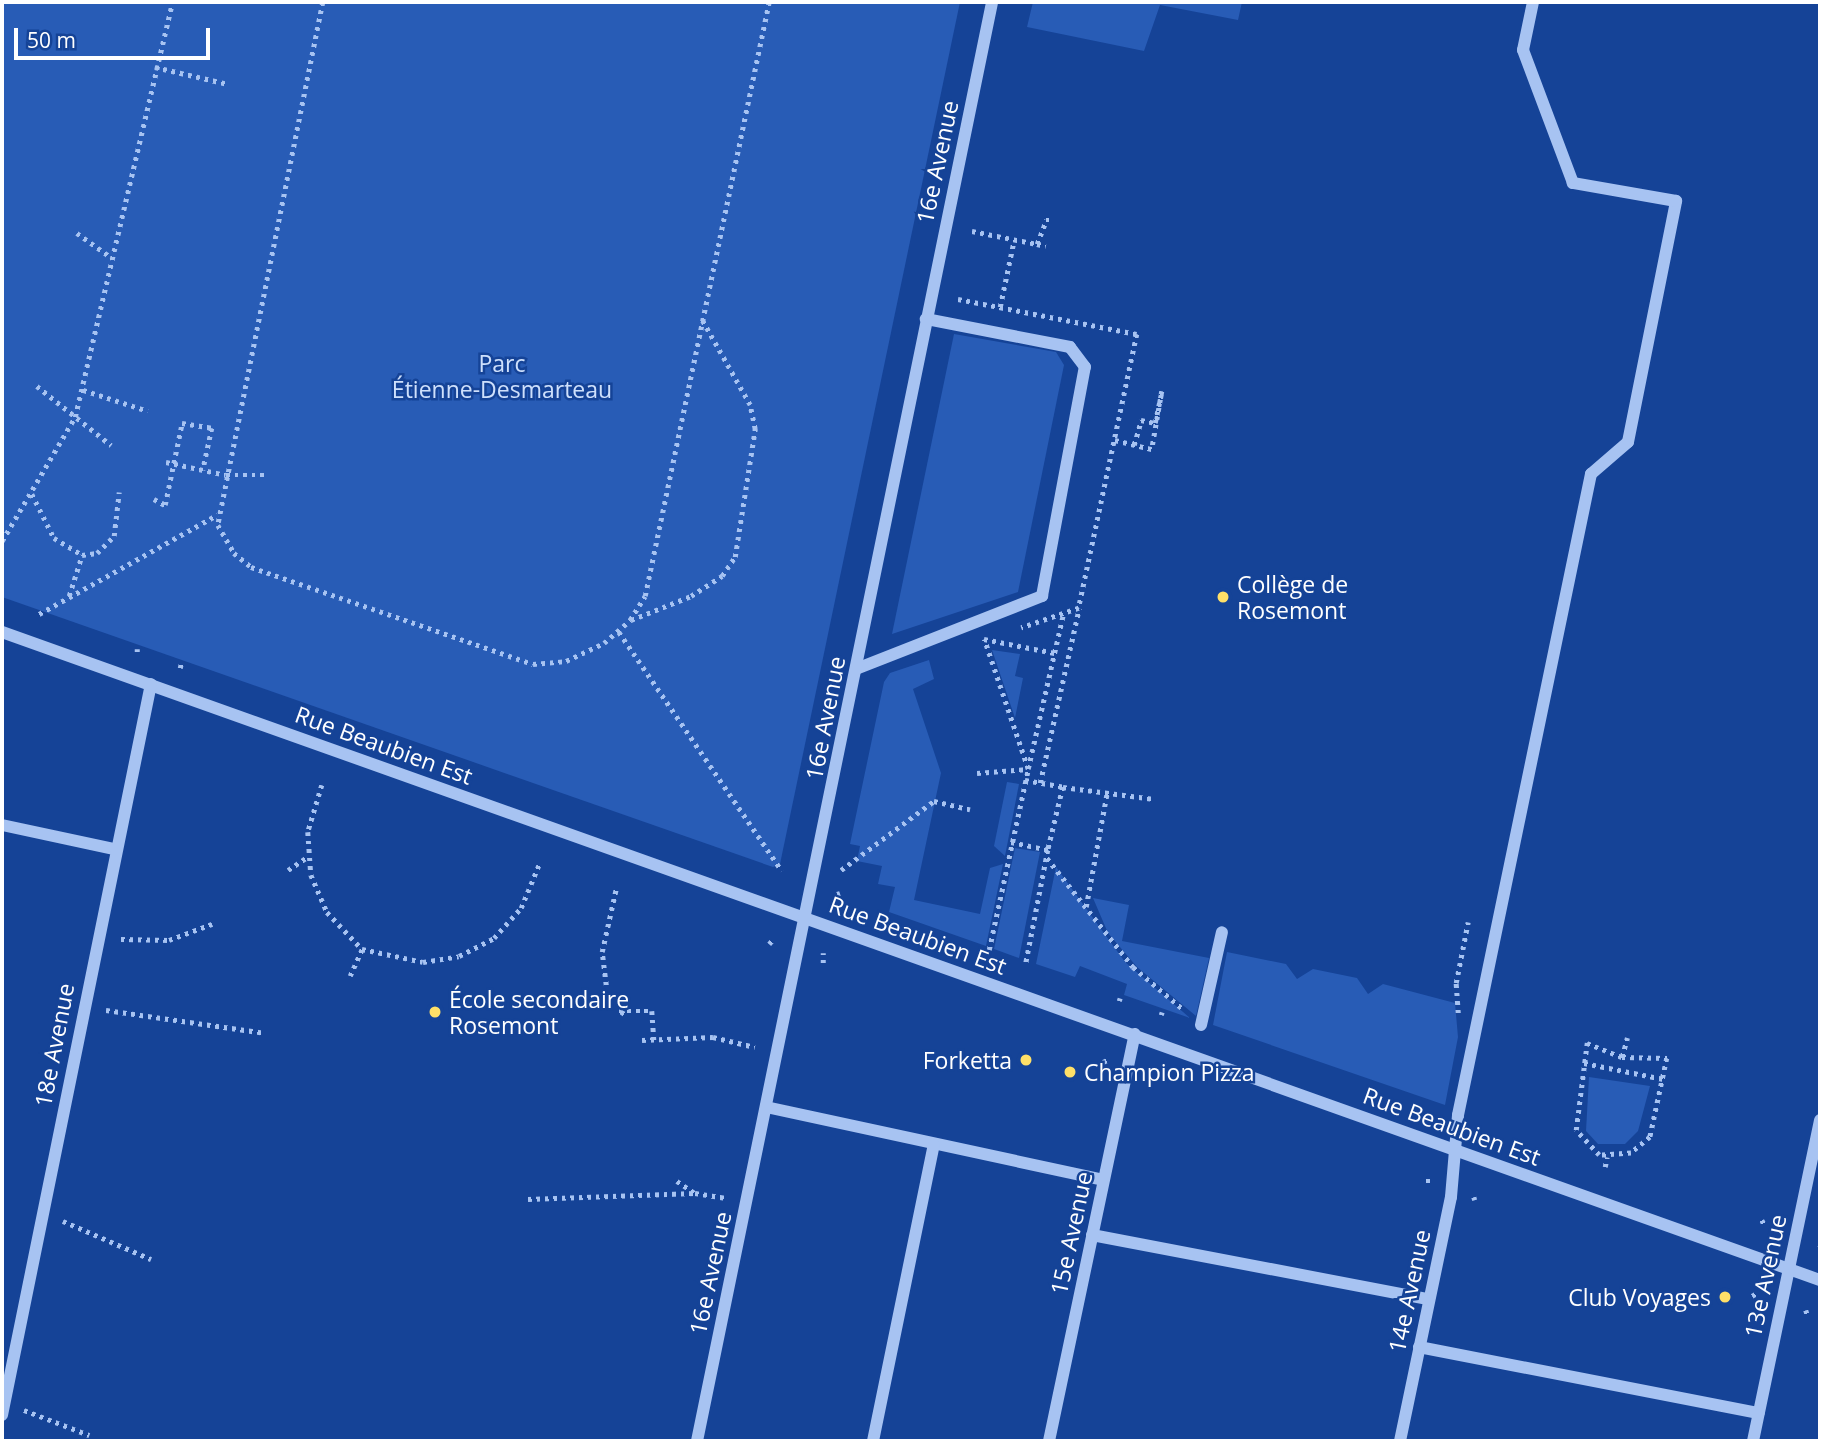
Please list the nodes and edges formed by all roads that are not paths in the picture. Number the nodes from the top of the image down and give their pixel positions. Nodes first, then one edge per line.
1 (992, 2) edge
2 (1532, 2) edge
3 (926, 319) junction
4 (2, 632) edge
5 (856, 669) junction
6 (151, 684) junction
7 (2, 825) edge
8 (114, 849) junction
9 (806, 917) junction
10 (1222, 932) dead end
11 (1201, 1025) dead end
12 (1135, 1034) junction
13 (766, 1107) junction
14 (1820, 1120) edge
15 (934, 1144) junction
16 (1455, 1149) junction
17 (1104, 1180) junction
18 (1092, 1235) junction
19 (1787, 1269) junction
20 (1820, 1280) edge
21 (1428, 1299) junction
22 (1419, 1347) junction
23 (1759, 1413) junction
24 (2, 1415) edge
25 (697, 1441) edge
26 (873, 1441) edge
27 (1049, 1441) edge
28 (1400, 1441) edge
29 (1754, 1441) edge

1 - 3 street, 16e Avenue
2 - 16 street, 14e Avenue
3 - 5 street, 16e Avenue
3 - 5 street
4 - 6 street, Rue Beaubien Est
5 - 9 street, 16e Avenue
6 - 8 street, 18e Avenue
6 - 9 street, Rue Beaubien Est
7 - 8 street
8 - 24 street, 18e Avenue
9 - 12 street, Rue Beaubien Est
9 - 13 street, 16e Avenue
10 - 11 street
12 - 16 street, Rue Beaubien Est
12 - 17 street, 15e Avenue
13 - 15 street
13 - 25 street, 16e Avenue
14 - 19 street, 13e Avenue
15 - 17 street
15 - 26 street
16 - 19 street, Rue Beaubien Est
16 - 21 street, 14e Avenue
17 - 18 street, 15e Avenue
18 - 21 street
18 - 27 street, 15e Avenue
19 - 20 street, Rue Beaubien Est
19 - 23 street, 13e Avenue
21 - 22 street, 14e Avenue
22 - 23 street
22 - 28 street, 14e Avenue
23 - 29 street, 13e Avenue

